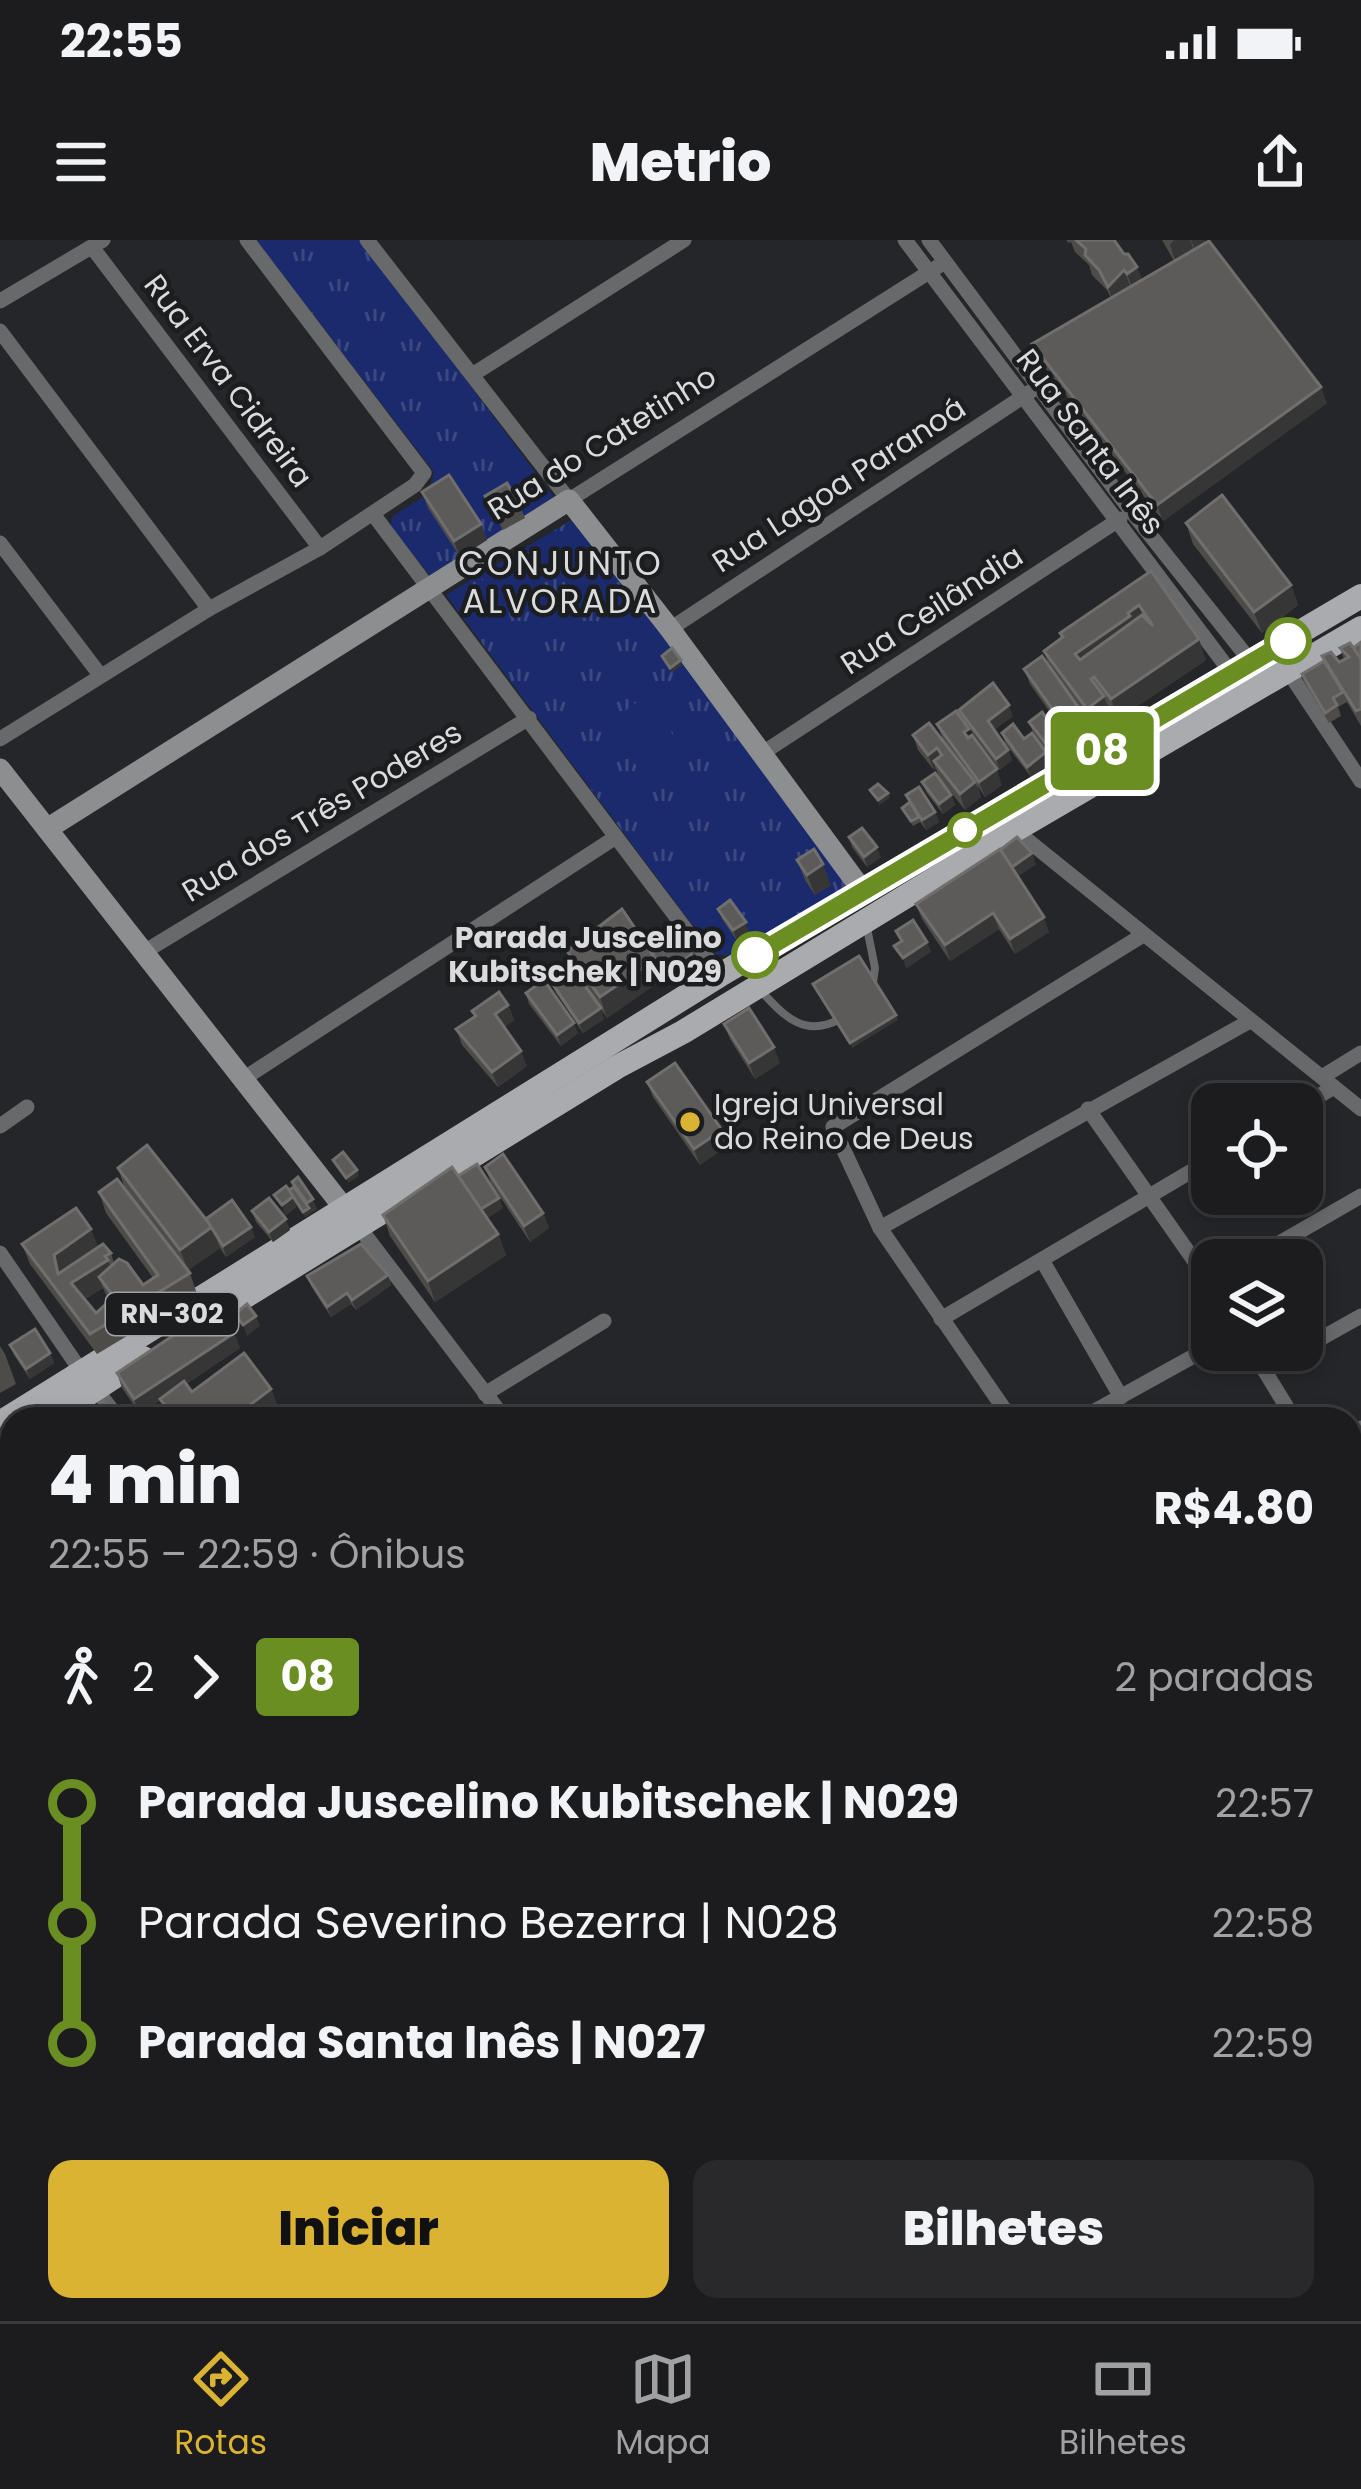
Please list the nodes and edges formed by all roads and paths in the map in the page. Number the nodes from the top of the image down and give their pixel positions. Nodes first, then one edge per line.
1 (247, 240) edge
2 (683, 240) edge
3 (905, 240) edge
4 (929, 240) edge
5 (375, 242) edge
6 (98, 244) edge
7 (945, 262) junction
8 (928, 274) junction
9 (0, 302) edge
10 (0, 331) edge
11 (472, 375) junction
12 (1038, 387) junction
13 (1022, 397) junction
14 (569, 500) junction
15 (1131, 511) junction
16 (373, 514) junction
17 (1117, 521) junction
18 (0, 543) edge
19 (320, 548) junction
20 (428, 588) junction
21 (1361, 596) edge
22 (208, 609) junction
23 (1361, 628) edge
24 (670, 629) junction
25 (1242, 669) junction
26 (1288, 671) junction
27 (100, 675) junction
28 (529, 718) junction
29 (0, 739) edge
30 (761, 754) junction
31 (0, 769) edge
32 (1361, 781) edge
33 (47, 829) junction
34 (1015, 830) junction
35 (616, 837) junction
36 (862, 890) junction
37 (866, 922) junction
38 (1143, 935) junction
39 (144, 952) junction
40 (788, 968) junction
41 (720, 976) junction
42 (757, 987) junction
43 (870, 996) edge
44 (846, 1015) edge
45 (1250, 1021) junction
46 (683, 1032) junction
47 (1361, 1052) edge
48 (243, 1079) junction
49 (1328, 1082) junction
50 (1323, 1087) edge
51 (27, 1107) dead end
52 (1088, 1109) junction
53 (1361, 1109) edge
54 (0, 1126) edge
55 (1191, 1171) edge
56 (1150, 1195) junction
57 (1361, 1196) edge
58 (352, 1217) junction
59 (880, 1228) junction
60 (1286, 1239) edge
61 (0, 1253) edge
62 (1191, 1255) edge
63 (1042, 1260) junction
64 (1361, 1316) edge
65 (941, 1319) junction
66 (604, 1321) dead end
67 (1323, 1337) edge
68 (1191, 1357) edge
69 (1265, 1371) edge
70 (88, 1379) junction
71 (485, 1394) junction
72 (1120, 1396) junction
73 (32, 1407) edge
74 (61, 1407) edge
75 (110, 1407) edge
76 (495, 1407) edge
77 (1003, 1407) edge
78 (1101, 1407) edge
79 (1287, 1407) edge

1 - 16 street
2 - 11 street
3 - 8 street, Rua Santa Inês
4 - 7 street, Rua Santa Inês
5 - 11 street
6 - 9 street
6 - 19 street, Rua Erva Cidreira
7 - 8 street, Rua do Catetinho
7 - 12 street, Rua Santa Inês
8 - 13 street, Rua Santa Inês
8 - 14 street, Rua do Catetinho
10 - 22 street
11 - 14 street
12 - 13 street, Rua Lagoa Paranoá
12 - 15 street, Rua Santa Inês
13 - 17 street, Rua Santa Inês
13 - 24 street, Rua Lagoa Paranoá
14 - 20 main road, Rua do Catetinho
14 - 24 main road
15 - 17 street, Rua Ceilândia
15 - 25 street, Rua Santa Inês
16 - 19 street
16 - 20 street
17 - 25 street, Rua Santa Inês
17 - 30 street, Rua Ceilândia
18 - 27 street
19 - 22 street
20 - 28 street
20 - 33 main road, Rua do Catetinho
21 - 25 main road, RN-302
22 - 27 street
23 - 26 main road, RN-302
24 - 30 main road
25 - 36 main road, RN-302
26 - 32 street
26 - 34 main road, RN-302
27 - 29 street
28 - 35 street
28 - 39 street, Rua dos Três Poderes
30 - 36 main road
31 - 33 main road
33 - 39 main road
34 - 37 main road, RN-302
34 - 38 street
35 - 41 street
35 - 48 street
36 - 40 main road
36 - 41 main road, RN-302
37 - 40 main road, RN-302
37 - 43 lane
38 - 45 street
38 - 59 street
39 - 48 main road
40 - 42 main road, RN-302
41 - 46 main road
41 - 58 main road, RN-302
42 - 44 lane
42 - 46 main road, RN-302
45 - 49 street
45 - 52 street
46 - 58 main road, RN-302
47 - 49 street
48 - 58 main road
49 - 50 street
49 - 53 street
51 - 54 street
52 - 56 street
52 - 59 street
55 - 56 street
56 - 62 street
56 - 63 street
57 - 60 street
58 - 70 main road, RN-302
58 - 71 street
59 - 65 street
61 - 70 street
63 - 65 street
63 - 72 street
64 - 67 street
65 - 77 street
66 - 71 street
68 - 72 street
69 - 79 street
70 - 73 main road, RN-302
70 - 74 main road, RN-302
70 - 75 street
71 - 76 street
72 - 78 street

